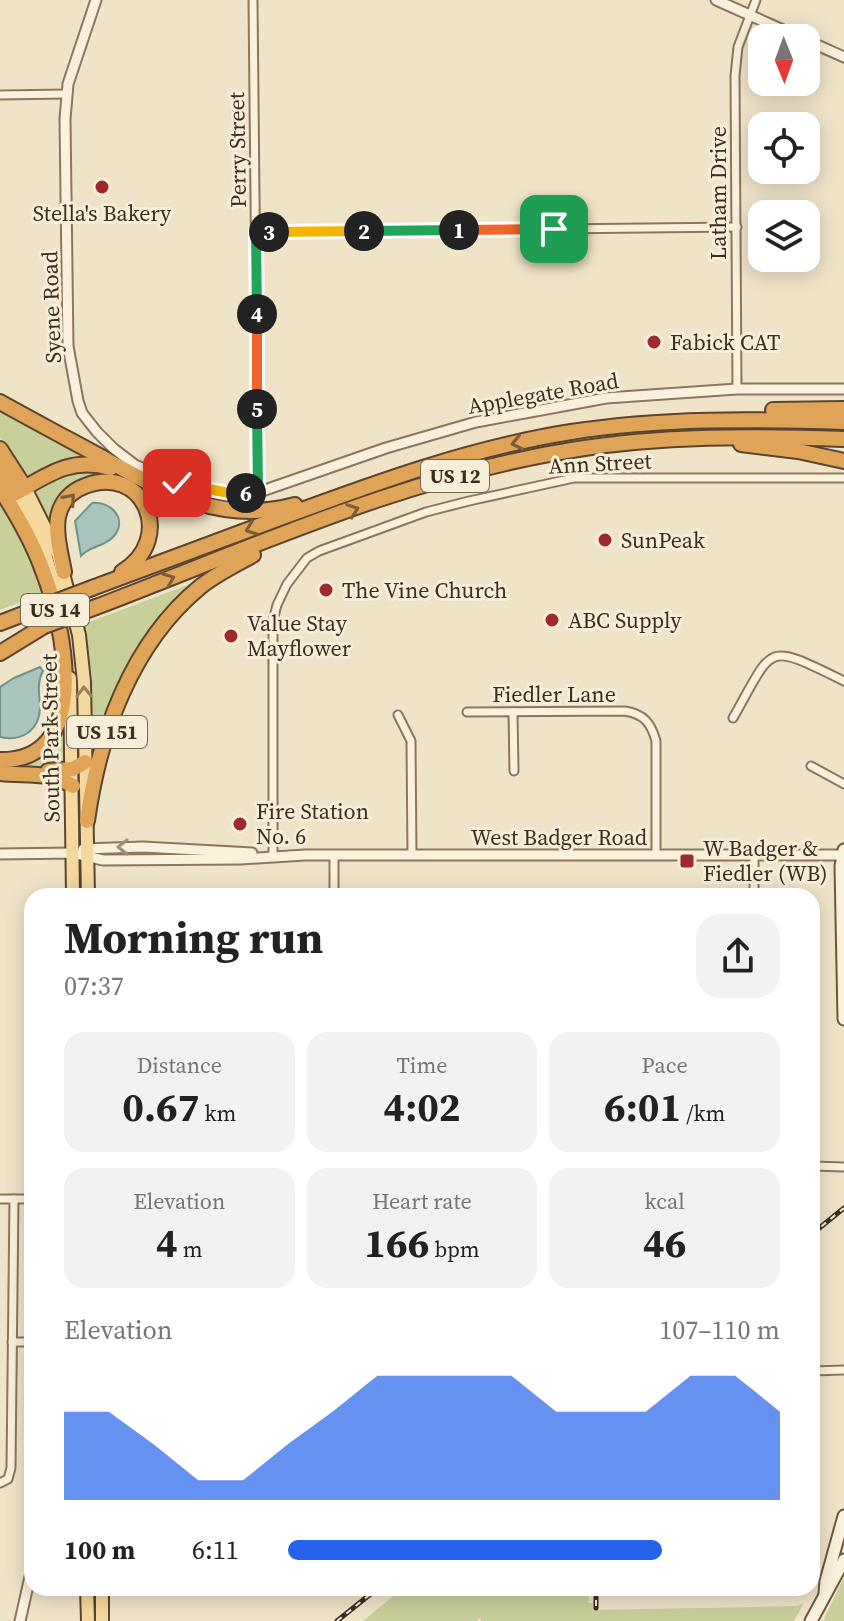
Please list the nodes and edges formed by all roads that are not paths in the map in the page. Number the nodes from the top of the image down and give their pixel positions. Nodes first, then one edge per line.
1 (96, 0) edge
2 (253, 0) edge
3 (716, 0) edge
4 (756, 0) edge
5 (749, 15) junction
6 (769, 24) edge
7 (820, 46) edge
8 (844, 57) edge
9 (67, 94) junction
10 (0, 95) edge
11 (737, 227) junction
12 (256, 232) junction
13 (737, 389) junction
14 (844, 389) edge
15 (0, 402) edge
16 (844, 409) edge
17 (844, 422) edge
18 (594, 429) junction
19 (844, 439) edge
20 (637, 441) junction
21 (0, 449) edge
22 (844, 461) edge
23 (429, 464) junction
24 (0, 469) edge
25 (135, 475) junction
26 (844, 478) edge
27 (0, 488) edge
28 (20, 490) junction
29 (258, 492) junction
30 (279, 537) junction
31 (64, 572) junction
32 (109, 582) junction
33 (0, 623) edge
34 (44, 626) junction
35 (0, 642) edge
36 (0, 653) edge
37 (844, 680) edge
38 (467, 712) dead end
39 (513, 712) junction
40 (398, 715) dead end
41 (733, 718) dead end
42 (0, 760) edge
43 (85, 765) junction
44 (811, 766) dead end
45 (514, 771) dead end
46 (0, 773) edge
47 (32, 774) junction
48 (844, 784) edge
49 (73, 786) junction
50 (87, 821) joint
51 (73, 853) junction
52 (88, 853) junction
53 (844, 853) edge
54 (0, 854) edge
55 (754, 854) junction
56 (334, 855) junction
57 (412, 855) junction
58 (656, 855) junction
59 (273, 856) junction
60 (73, 888) edge
61 (88, 888) edge
62 (334, 888) edge
63 (754, 888) edge
64 (844, 1019) edge
65 (820, 1166) edge
66 (844, 1167) edge
67 (0, 1199) edge
68 (14, 1199) junction
69 (24, 1199) edge
70 (12, 1342) junction
71 (24, 1342) edge
72 (844, 1370) edge
73 (820, 1371) edge
74 (3, 1482) edge
75 (844, 1516) edge
76 (844, 1560) edge
77 (825, 1593) junction
78 (26, 1596) edge
79 (87, 1596) edge
80 (102, 1596) edge
81 (20, 1621) edge
82 (88, 1621) edge
83 (102, 1621) edge
84 (811, 1621) edge

1 - 9 street, Syene Road
2 - 12 street, Perry Street
3 - 5 street
4 - 5 street, Latham Drive
5 - 6 street
5 - 11 street, Latham Drive
7 - 8 street
9 - 10 street
9 - 29 street, Syene Road
11 - 12 street
11 - 13 street, Latham Drive
12 - 29 street, Perry Street
13 - 14 street, Applegate Road
13 - 29 street, Applegate Road
15 - 25 highway
16 - 18 highway
17 - 18 highway, US 12
18 -> 23 highway, US 12
19 - 20 highway, US 12
20 - 22 highway
30 -> 20 highway, US 12
21 - 28 highway, US 14
23 - 25 highway
23 -> 32 highway, US 12
24 - 28 highway, US 14
25 - 28 highway
26 - 59 street, Ann Street
27 - 42 highway, US 14
28 - 31 main road, South Park Street / US 14
28 - 43 main road, South Park Street / US 151
34 -> 30 highway, US 12, bridge
30 - 43 highway, US 151
31 -> 32 highway
43 -> 31 main road, South Park Street / US 14
32 - 33 highway, US 12, bridge
34 - 35 highway, US 12
34 - 36 highway, US 14
37 - 41 street
38 - 39 street, Fiedler Lane
39 - 45 street
39 - 58 street, Fiedler Lane
40 - 57 street
43 - 47 highway
43 - 49 main road, South Park Street / US 151
43 - 50 highway, US 151
44 - 48 street
46 - 47 highway
47 - 49 highway
49 - 51 main road, South Park Street / US 151
50 - 52 main road, South Park Street / US 151
51 - 52 street, West Badger Road
51 - 54 street, West Badger Road
51 - 60 main road, South Park Street / US 151
52 - 59 street, West Badger Road
52 - 61 main road, South Park Street / US 151
53 - 55 street, West Badger Road
53 - 64 main road
55 - 58 street, West Badger Road
55 - 63 street
56 - 57 street, West Badger Road
56 - 59 street, West Badger Road
56 - 62 street
57 - 58 street, West Badger Road
65 - 66 street
67 - 68 street
68 - 69 street
68 - 70 street
70 - 71 street
70 - 74 street
72 - 73 street
75 - 77 main road
76 - 77 main road
77 - 84 main road
78 - 81 street
79 - 82 main road
80 - 83 main road

